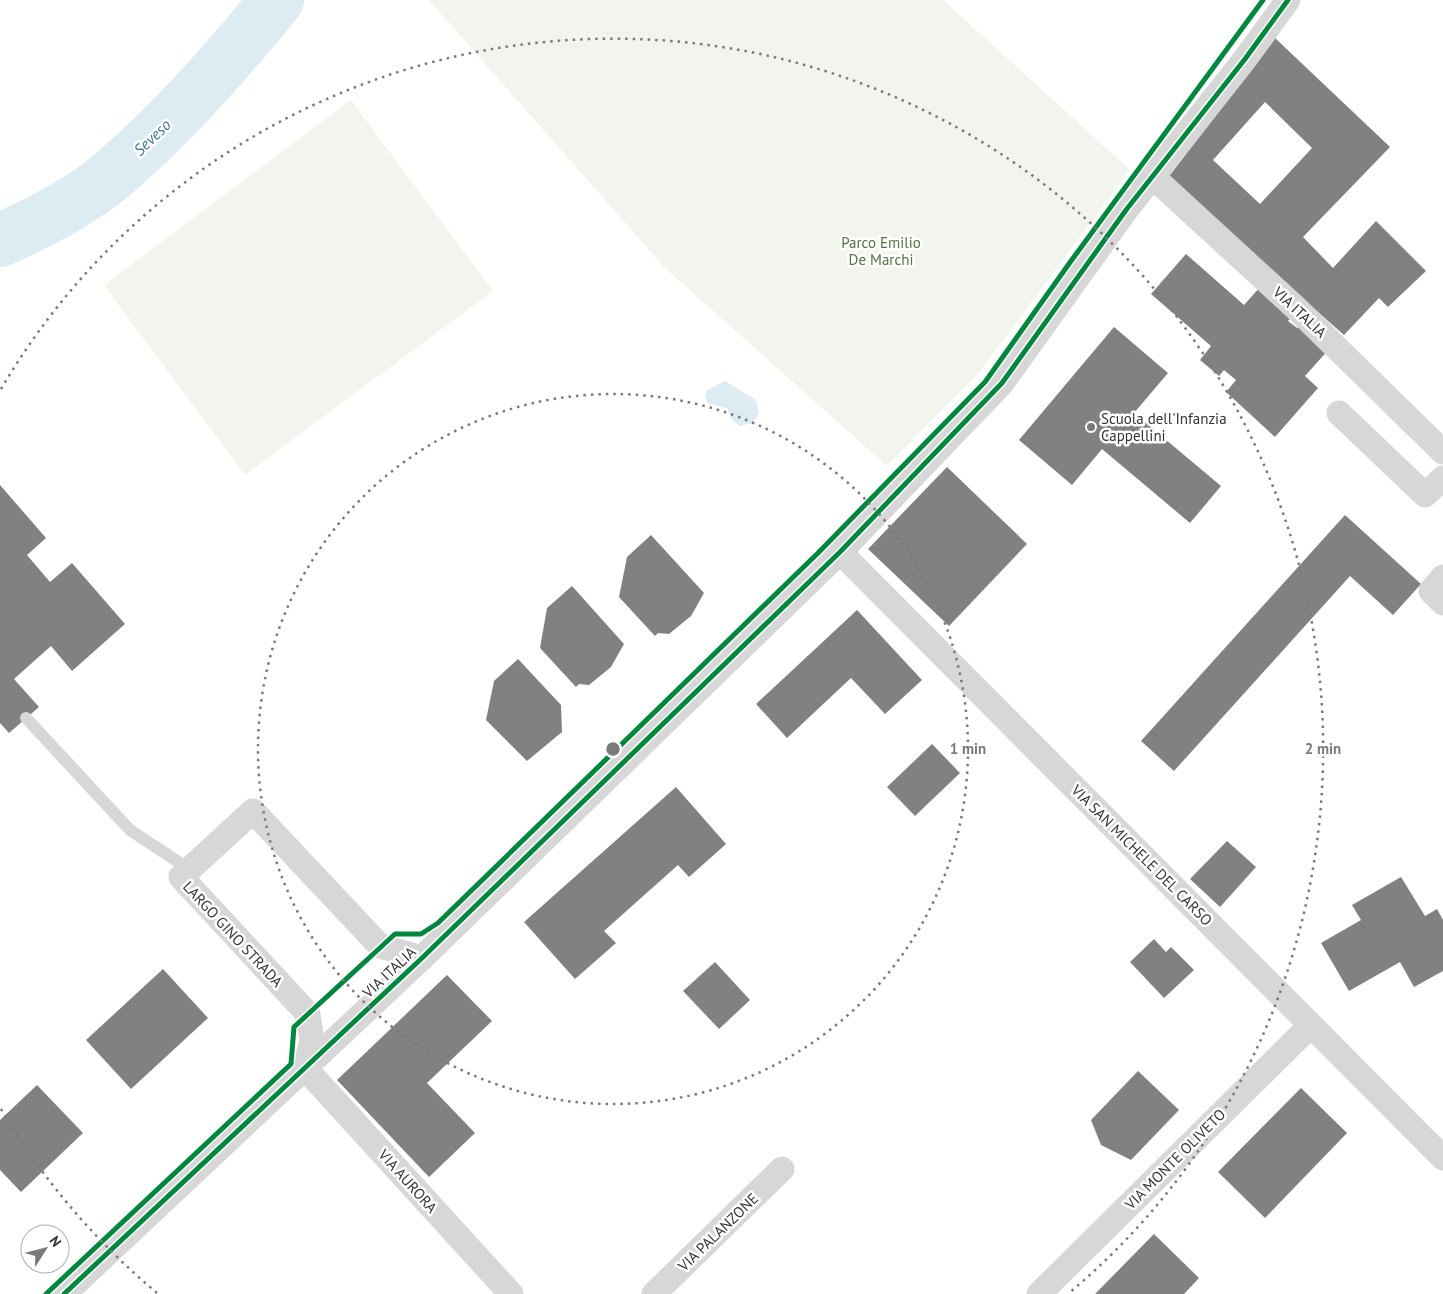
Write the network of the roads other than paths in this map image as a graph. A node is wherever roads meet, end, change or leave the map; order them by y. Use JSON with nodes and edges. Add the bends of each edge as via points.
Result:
{"nodes":[{"id":1,"x":1288,"y":0,"type":"edge"},
{"id":2,"x":1152,"y":176,"type":"junction"},
{"id":3,"x":1338,"y":413,"type":"dead end"},
{"id":4,"x":1443,"y":452,"type":"edge"},
{"id":5,"x":1443,"y":478,"type":"edge"},
{"id":6,"x":840,"y":552,"type":"junction"},
{"id":7,"x":1443,"y":578,"type":"edge"},
{"id":8,"x":1443,"y":603,"type":"edge"},
{"id":9,"x":26,"y":718,"type":"dead end"},
{"id":10,"x":189,"y":869,"type":"junction"},
{"id":11,"x":422,"y":958,"type":"junction"},
{"id":12,"x":1311,"y":1025,"type":"junction"},
{"id":13,"x":305,"y":1068,"type":"junction"},
{"id":14,"x":1443,"y":1158,"type":"edge"},
{"id":15,"x":782,"y":1169,"type":"dead end"},
{"id":16,"x":64,"y":1294,"type":"edge"},
{"id":17,"x":511,"y":1294,"type":"edge"},
{"id":18,"x":654,"y":1294,"type":"edge"},
{"id":19,"x":1039,"y":1294,"type":"edge"}],
"edges":[{"from":1,"to":2,"type":"street","name":"VIA ITALIA"},
{"from":2,"to":4,"type":"street","name":"VIA ITALIA","via":[[1298,310]]},
{"from":2,"to":6,"type":"street","name":"VIA ITALIA","via":[[1002,383]]},
{"from":3,"to":5,"type":"street","via":[[1425,495]]},
{"from":6,"to":11,"type":"street","name":"VIA ITALIA"},
{"from":6,"to":12,"type":"street","name":"VIA SAN MICHELE DEL CARSO"},
{"from":7,"to":8,"type":"street","via":[[1431,592]]},
{"from":9,"to":10,"type":"lane","via":[[130,830]]},
{"from":10,"to":11,"type":"street","name":"LARGO GINO STRADA","via":[[252,811],[380,946]]},
{"from":10,"to":13,"type":"street","name":"LARGO GINO STRADA","via":[[181,877],[308,1014],[312,1041]]},
{"from":11,"to":13,"type":"street","name":"VIA ITALIA"},
{"from":12,"to":14,"type":"street","name":"VIA SAN MICHELE DEL CARSO"},
{"from":12,"to":19,"type":"street","name":"VIA MONTE OLIVETO"},
{"from":13,"to":16,"type":"street","name":"VIA ITALIA"},
{"from":13,"to":17,"type":"street","name":"VIA AURORA"},
{"from":15,"to":18,"type":"street","name":"VIA PALANZONE"}]}
